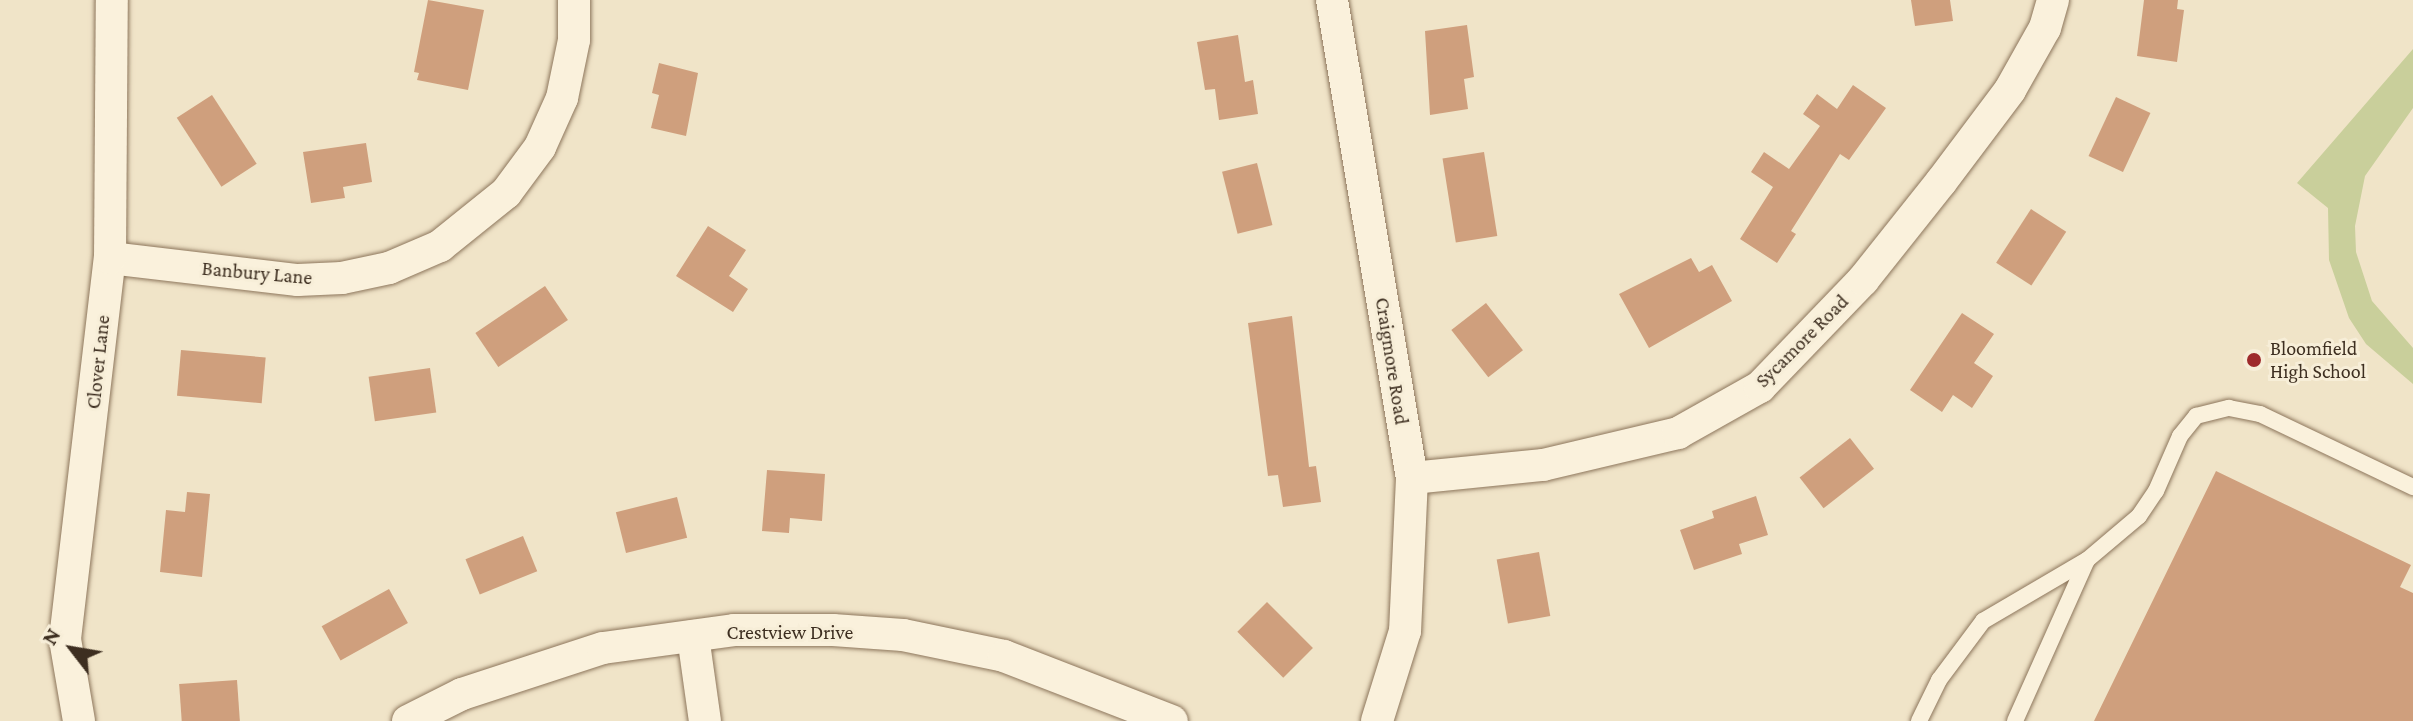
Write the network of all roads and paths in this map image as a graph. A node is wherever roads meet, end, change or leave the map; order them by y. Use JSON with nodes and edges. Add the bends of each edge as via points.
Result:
{"nodes":[{"id":1,"x":112,"y":0,"type":"edge"},
{"id":2,"x":574,"y":0,"type":"edge"},
{"id":3,"x":1332,"y":0,"type":"edge"},
{"id":4,"x":2053,"y":0,"type":"edge"},
{"id":5,"x":110,"y":258,"type":"junction"},
{"id":6,"x":1412,"y":478,"type":"junction"},
{"id":7,"x":2413,"y":487,"type":"edge"},
{"id":8,"x":2087,"y":560,"type":"junction"},
{"id":9,"x":693,"y":636,"type":"junction"},
{"id":10,"x":79,"y":721,"type":"edge"},
{"id":11,"x":408,"y":721,"type":"edge"},
{"id":12,"x":705,"y":721,"type":"edge"},
{"id":13,"x":1172,"y":721,"type":"edge"},
{"id":14,"x":1377,"y":721,"type":"edge"},
{"id":15,"x":1919,"y":721,"type":"edge"},
{"id":16,"x":2015,"y":721,"type":"edge"}],
"edges":[{"from":1,"to":5,"type":"street","name":"Clover Lane"},
{"from":2,"to":5,"type":"street","name":"Banbury Lane","via":[[574,40],[562,98],[540,147],[506,193],[440,246],[389,268],[298,280]]},
{"from":3,"to":6,"type":"street","name":"Craigmore Road"},
{"from":4,"to":6,"type":"street","name":"Sycamore Road","via":[[2045,28],[2010,90],[1941,182],[1863,280],[1760,387],[1678,433],[1543,465]]},
{"from":5,"to":10,"type":"street","name":"Clover Lane","via":[[68,589],[66,660]]},
{"from":6,"to":14,"type":"street","name":"Craigmore Road","via":[[1405,631]]},
{"from":7,"to":8,"type":"lane","via":[[2260,414],[2216,409],[2187,424],[2139,516]]},
{"from":8,"to":15,"type":"lane","via":[[1983,621],[1939,680]]},
{"from":8,"to":16,"type":"lane"},
{"from":9,"to":11,"type":"street","name":"Crestview Drive","via":[[603,648],[550,662],[462,694]]},
{"from":9,"to":12,"type":"street"},
{"from":9,"to":13,"type":"street","name":"Crestview Drive","via":[[734,630],[833,630],[961,645],[1068,676]]}]}
